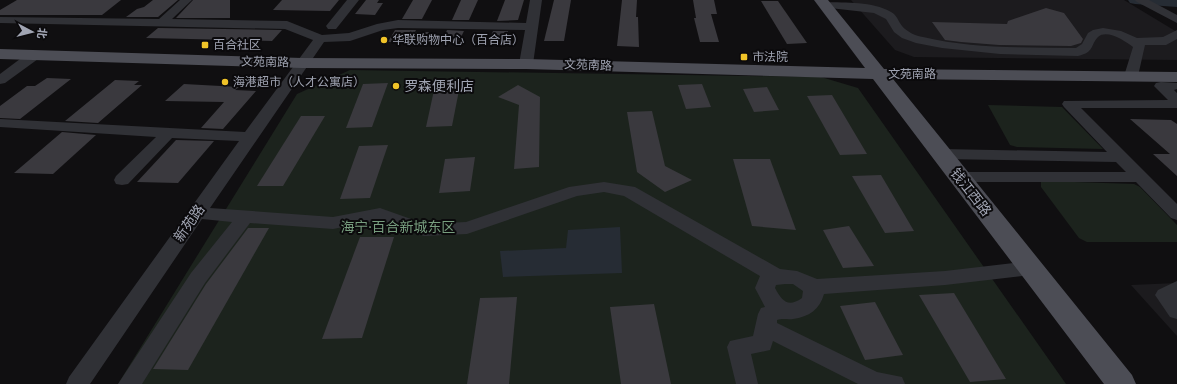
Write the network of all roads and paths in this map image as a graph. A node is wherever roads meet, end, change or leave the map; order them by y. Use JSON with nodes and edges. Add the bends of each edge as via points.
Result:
{"nodes":[{"id":1,"x":186,"y":0,"type":"edge"},
{"id":2,"x":353,"y":0,"type":"edge"},
{"id":3,"x":536,"y":0,"type":"edge"},
{"id":4,"x":1141,"y":0,"type":"edge"},
{"id":5,"x":823,"y":2,"type":"edge"},
{"id":6,"x":0,"y":20,"type":"edge"},
{"id":7,"x":1177,"y":20,"type":"edge"},
{"id":8,"x":162,"y":23,"type":"junction"},
{"id":9,"x":332,"y":26,"type":"dead end"},
{"id":10,"x":532,"y":27,"type":"junction"},
{"id":11,"x":1177,"y":34,"type":"edge"},
{"id":12,"x":320,"y":39,"type":"junction"},
{"id":13,"x":1135,"y":42,"type":"junction"},
{"id":14,"x":0,"y":47,"type":"edge"},
{"id":15,"x":0,"y":54,"type":"edge"},
{"id":16,"x":33,"y":56,"type":"junction"},
{"id":17,"x":305,"y":60,"type":"junction"},
{"id":18,"x":526,"y":60,"type":"junction"},
{"id":19,"x":1177,"y":69,"type":"edge"},
{"id":20,"x":876,"y":70,"type":"junction"},
{"id":21,"x":1132,"y":72,"type":"junction"},
{"id":22,"x":0,"y":80,"type":"edge"},
{"id":23,"x":1172,"y":81,"type":"edge"},
{"id":24,"x":1177,"y":100,"type":"edge"},
{"id":25,"x":1177,"y":104,"type":"edge"},
{"id":26,"x":0,"y":123,"type":"edge"},
{"id":27,"x":168,"y":133,"type":"junction"},
{"id":28,"x":250,"y":137,"type":"junction"},
{"id":29,"x":942,"y":154,"type":"junction"},
{"id":30,"x":1121,"y":156,"type":"junction"},
{"id":31,"x":960,"y":177,"type":"junction"},
{"id":32,"x":1140,"y":177,"type":"junction"},
{"id":33,"x":122,"y":180,"type":"dead end"},
{"id":34,"x":196,"y":213,"type":"junction"},
{"id":35,"x":1177,"y":214,"type":"edge"},
{"id":36,"x":245,"y":217,"type":"junction"},
{"id":37,"x":1030,"y":268,"type":"junction"},
{"id":38,"x":776,"y":276,"type":"junction"},
{"id":39,"x":812,"y":287,"type":"junction"},
{"id":40,"x":1177,"y":289,"type":"edge"},
{"id":41,"x":783,"y":310,"type":"junction"},
{"id":42,"x":1177,"y":311,"type":"edge"},
{"id":43,"x":765,"y":327,"type":"junction"},
{"id":44,"x":77,"y":384,"type":"edge"},
{"id":45,"x":129,"y":384,"type":"edge"},
{"id":46,"x":747,"y":384,"type":"edge"},
{"id":47,"x":894,"y":384,"type":"edge"},
{"id":48,"x":1121,"y":384,"type":"edge"}],
"edges":[{"from":1,"to":8,"type":"street"},
{"from":2,"to":9,"type":"street"},
{"from":3,"to":10,"type":"street"},
{"from":4,"to":7,"type":"street"},
{"from":5,"to":13,"type":"street","via":[[886,13],[898,29],[908,36],[941,45],[1078,52],[1086,47],[1092,36],[1098,32],[1110,32]]},
{"from":5,"to":20,"type":"main road","name":"钱江西路"},
{"from":6,"to":8,"type":"street"},
{"from":8,"to":12,"type":"street","via":[[287,25]]},
{"from":10,"to":12,"type":"street","via":[[398,24],[350,37]]},
{"from":10,"to":18,"type":"street"},
{"from":11,"to":13,"type":"street","via":[[1166,41]]},
{"from":12,"to":17,"type":"street","name":"新苑路"},
{"from":13,"to":21,"type":"street","via":[[1139,46]]},
{"from":14,"to":17,"type":"main road","name":"文苑南路","via":[[40,51]]},
{"from":15,"to":16,"type":"main road","name":"文苑南路"},
{"from":16,"to":17,"type":"main road","name":"文苑南路"},
{"from":16,"to":22,"type":"street"},
{"from":17,"to":18,"type":"main road","name":"文苑南路"},
{"from":17,"to":28,"type":"street","name":"新苑路"},
{"from":18,"to":20,"type":"main road","name":"文苑南路"},
{"from":19,"to":21,"type":"main road","name":"文苑南路"},
{"from":20,"to":21,"type":"main road","name":"文苑南路"},
{"from":20,"to":29,"type":"main road","name":"钱江西路"},
{"from":21,"to":23,"type":"main road","name":"文苑南路"},
{"from":23,"to":24,"type":"street","via":[[1161,86]]},
{"from":25,"to":30,"type":"street","via":[[1069,104]]},
{"from":26,"to":27,"type":"street"},
{"from":27,"to":28,"type":"street"},
{"from":27,"to":33,"type":"street"},
{"from":28,"to":34,"type":"street","name":"新苑路"},
{"from":29,"to":30,"type":"street"},
{"from":29,"to":31,"type":"main road","name":"钱江西路"},
{"from":30,"to":32,"type":"street"},
{"from":31,"to":32,"type":"street"},
{"from":31,"to":37,"type":"main road","name":"钱江西路"},
{"from":32,"to":35,"type":"street"},
{"from":34,"to":36,"type":"street"},
{"from":34,"to":44,"type":"street","name":"新苑路"},
{"from":36,"to":38,"type":"street","via":[[333,223],[380,214],[424,230],[467,228],[558,196],[604,187],[629,191]]},
{"from":36,"to":45,"type":"street","via":[[198,278]]},
{"from":37,"to":39,"type":"street","via":[[945,278]]},
{"from":37,"to":48,"type":"main road","name":"钱江西路"},
{"from":38,"to":39,"type":"street","via":[[795,277]]},
{"from":38,"to":41,"type":"street","via":[[768,280],[765,288],[774,304]]},
{"from":39,"to":41,"type":"street","via":[[813,300],[808,306]]},
{"from":40,"to":42,"type":"street","via":[[1165,296]]},
{"from":41,"to":43,"type":"street","via":[[768,314]]},
{"from":43,"to":46,"type":"street","via":[[762,344],[738,347]]},
{"from":43,"to":47,"type":"street","via":[[874,381]]}]}
